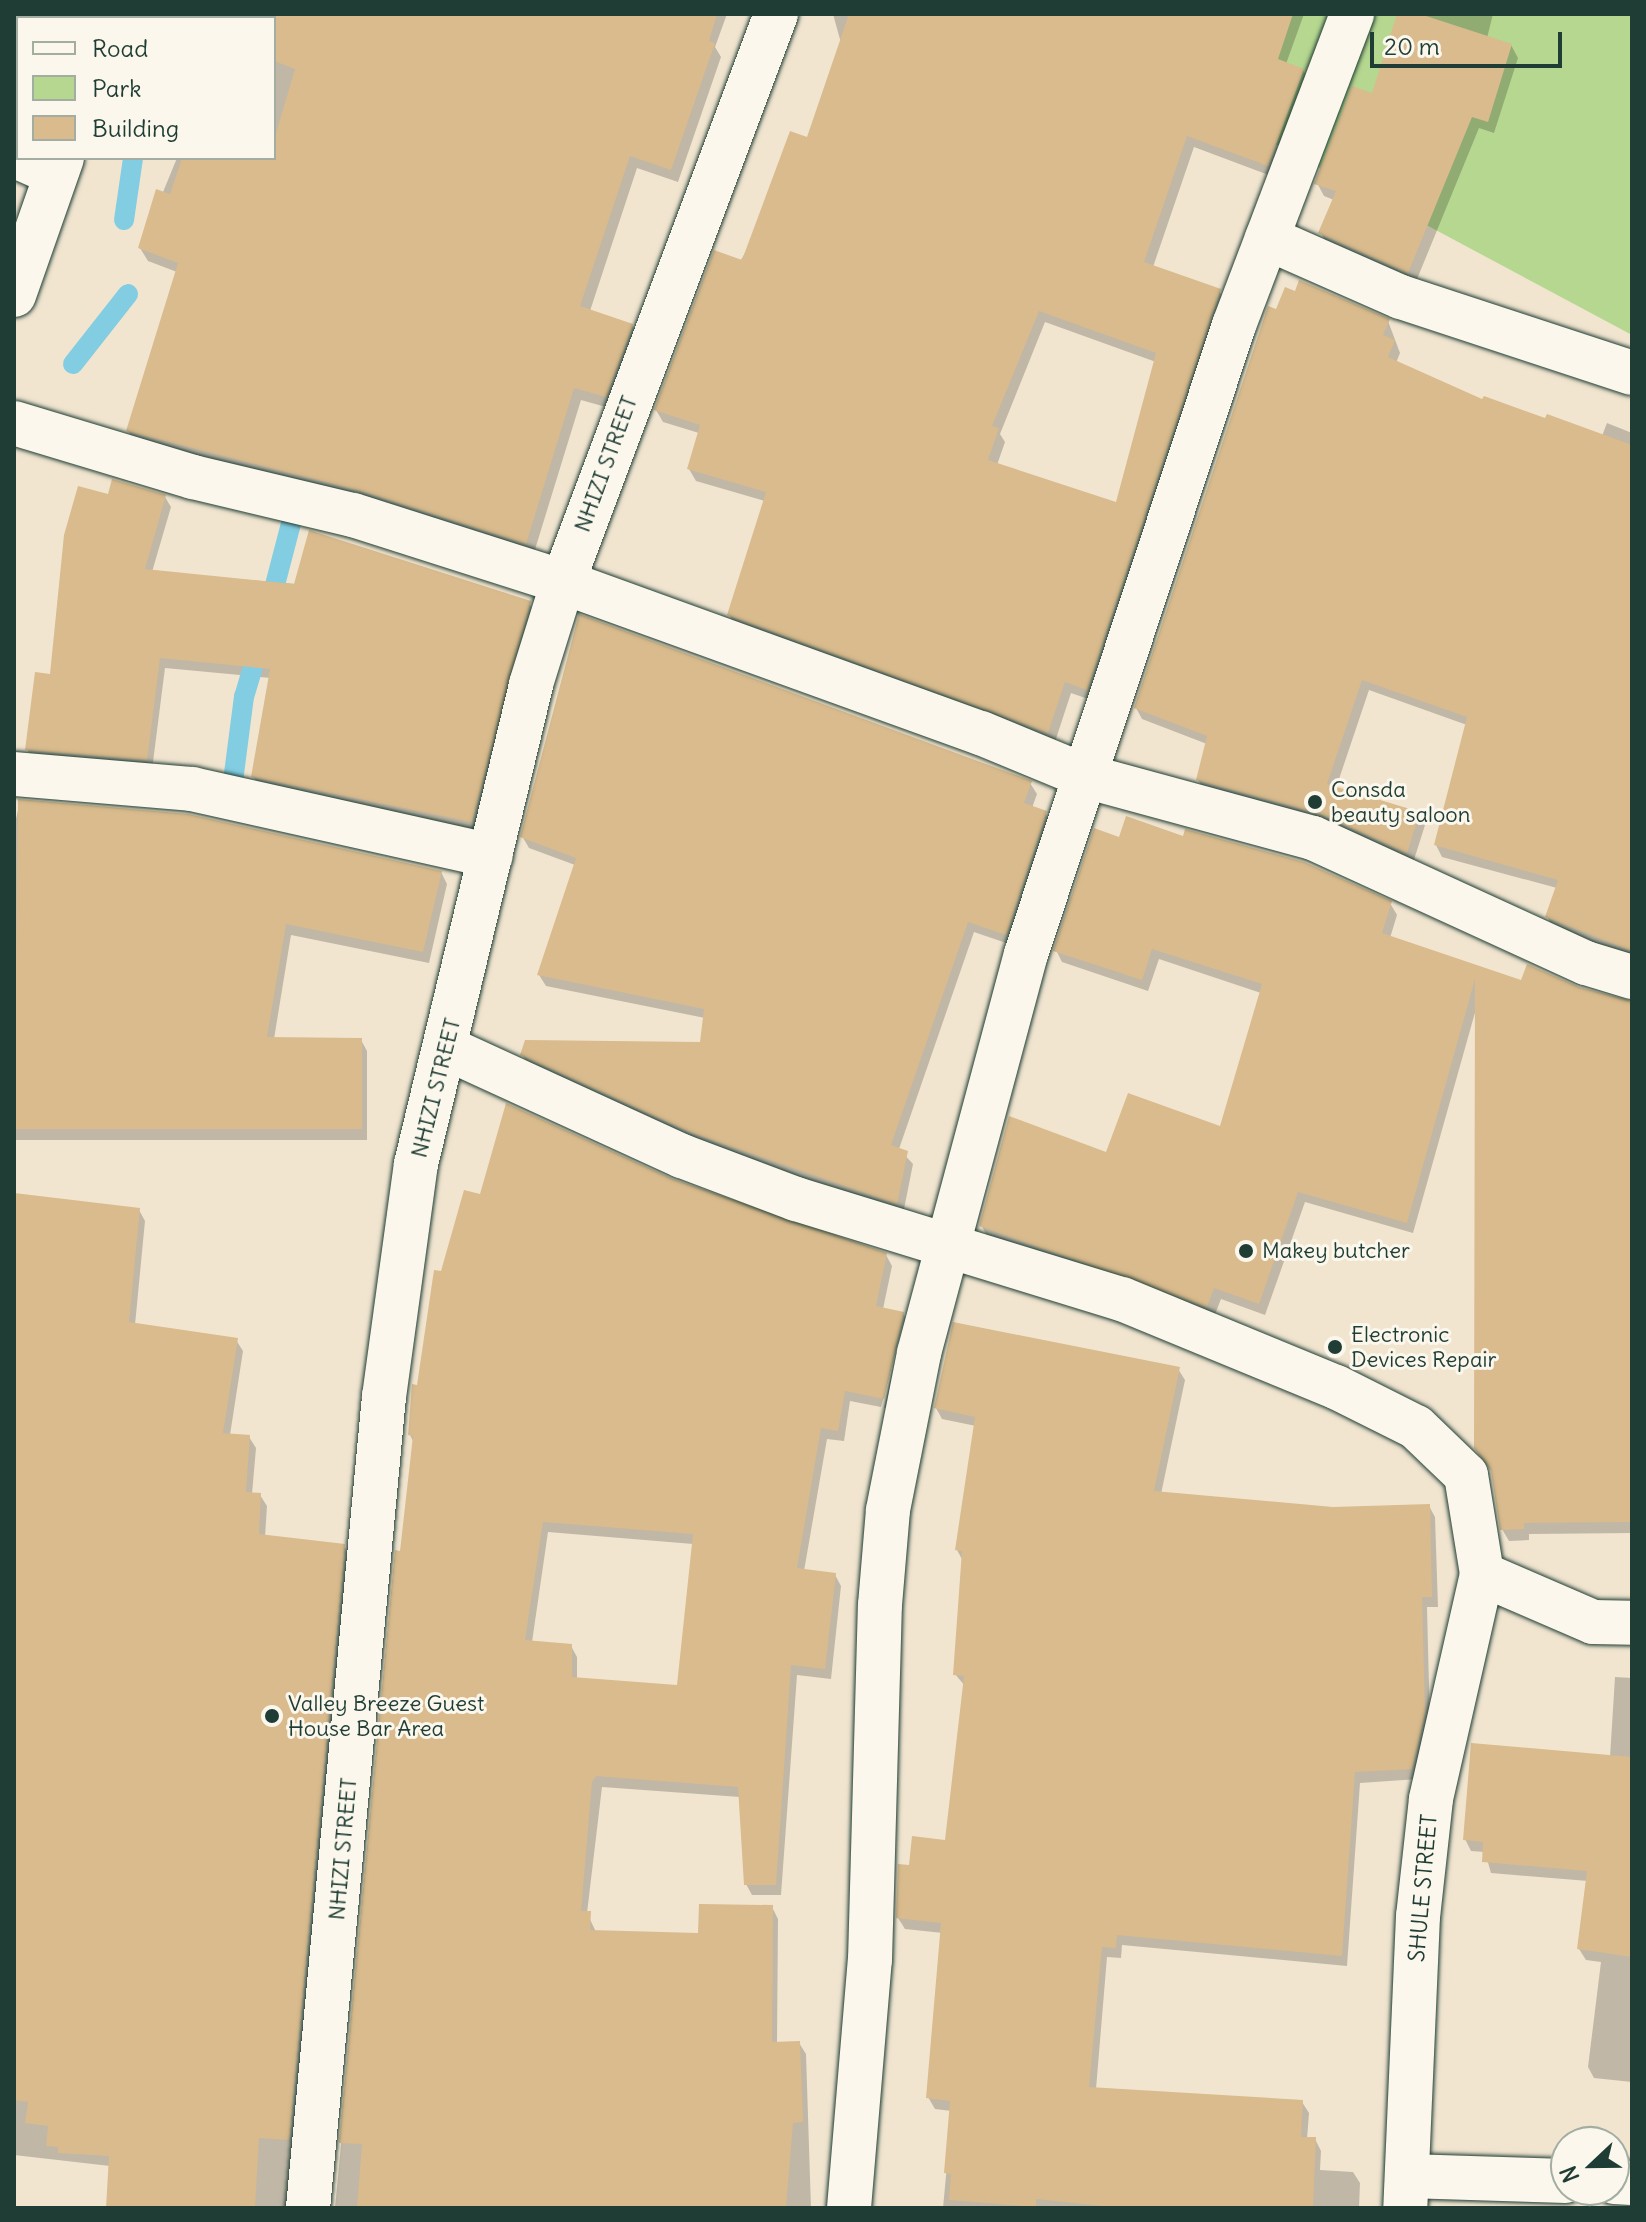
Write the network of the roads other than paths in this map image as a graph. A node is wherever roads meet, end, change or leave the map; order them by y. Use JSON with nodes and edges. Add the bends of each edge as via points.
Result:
{"nodes":[{"id":1,"x":776,"y":14,"type":"edge"},
{"id":2,"x":1352,"y":14,"type":"edge"},
{"id":3,"x":14,"y":161,"type":"edge"},
{"id":4,"x":58,"y":168,"type":"edge"},
{"id":5,"x":1267,"y":238,"type":"junction"},
{"id":6,"x":14,"y":295,"type":"edge"},
{"id":7,"x":1632,"y":373,"type":"edge"},
{"id":8,"x":14,"y":423,"type":"edge"},
{"id":9,"x":563,"y":582,"type":"junction"},
{"id":10,"x":14,"y":774,"type":"edge"},
{"id":11,"x":1085,"y":776,"type":"junction"},
{"id":12,"x":491,"y":856,"type":"junction"},
{"id":13,"x":1632,"y":977,"type":"edge"},
{"id":14,"x":446,"y":1048,"type":"junction"},
{"id":15,"x":944,"y":1248,"type":"junction"},
{"id":16,"x":1482,"y":1574,"type":"junction"},
{"id":17,"x":1632,"y":1623,"type":"edge"},
{"id":18,"x":1550,"y":2182,"type":"edge"},
{"id":19,"x":1406,"y":2192,"type":"edge"},
{"id":20,"x":308,"y":2208,"type":"edge"},
{"id":21,"x":849,"y":2208,"type":"edge"}],
"edges":[{"from":1,"to":9,"type":"street","name":"NHIZI STREET"},
{"from":2,"to":5,"type":"street"},
{"from":3,"to":4,"type":"lane"},
{"from":4,"to":6,"type":"street"},
{"from":5,"to":7,"type":"street","via":[[1401,297]]},
{"from":5,"to":11,"type":"street"},
{"from":8,"to":9,"type":"street","via":[[193,477],[353,515]]},
{"from":9,"to":11,"type":"street","via":[[981,733]]},
{"from":9,"to":12,"type":"street","name":"NHIZI STREET","via":[[531,684]]},
{"from":10,"to":12,"type":"street","via":[[192,789]]},
{"from":11,"to":13,"type":"street","via":[[1313,838],[1586,963]]},
{"from":11,"to":15,"type":"street","via":[[1026,954]]},
{"from":12,"to":14,"type":"street","name":"NHIZI STREET"},
{"from":14,"to":15,"type":"street","via":[[682,1156]]},
{"from":14,"to":20,"type":"street","name":"NHIZI STREET","via":[[416,1164],[398,1272]]},
{"from":15,"to":16,"type":"street","via":[[1122,1299],[1336,1387],[1416,1427],[1466,1475]]},
{"from":15,"to":21,"type":"street","via":[[888,1510],[880,1605],[870,1960]]},
{"from":16,"to":17,"type":"street","via":[[1593,1622]]},
{"from":16,"to":19,"type":"street","name":"SHULE STREET","via":[[1431,1799],[1418,1916]]},
{"from":18,"to":19,"type":"street"}]}
